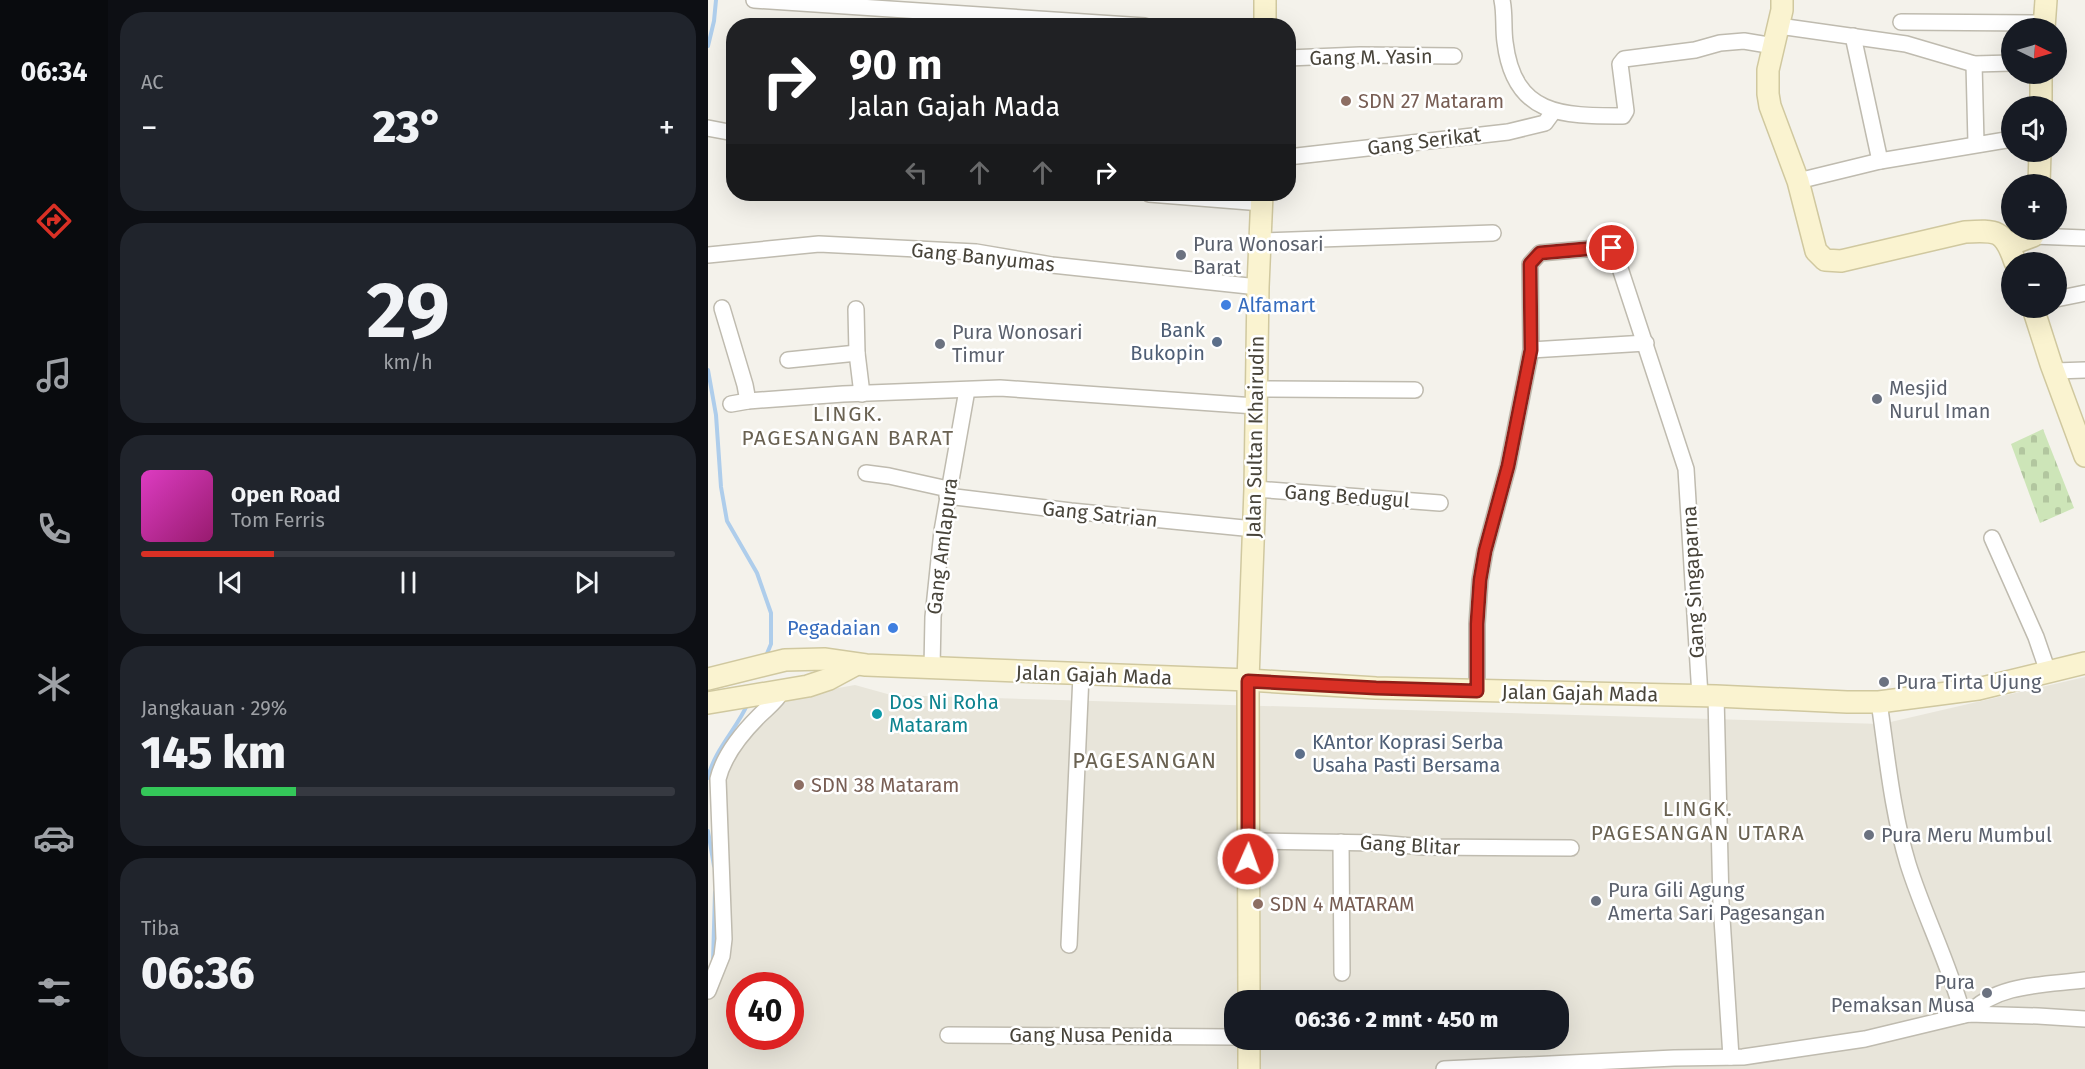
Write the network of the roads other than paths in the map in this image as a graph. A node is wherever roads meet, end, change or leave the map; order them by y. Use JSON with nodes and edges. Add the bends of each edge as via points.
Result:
{"nodes":[{"id":1,"x":754,"y":0,"type":"edge"},
{"id":2,"x":1265,"y":0,"type":"edge"},
{"id":3,"x":1502,"y":0,"type":"edge"},
{"id":4,"x":1782,"y":0,"type":"edge"},
{"id":5,"x":2046,"y":0,"type":"edge"},
{"id":6,"x":1025,"y":18,"type":"edge"},
{"id":7,"x":1265,"y":18,"type":"edge"},
{"id":8,"x":2045,"y":18,"type":"edge"},
{"id":9,"x":1901,"y":21,"type":"dead end"},
{"id":10,"x":2001,"y":24,"type":"edge"},
{"id":11,"x":1776,"y":36,"type":"junction"},
{"id":12,"x":1853,"y":36,"type":"junction"},
{"id":13,"x":1454,"y":57,"type":"dead end"},
{"id":14,"x":1296,"y":58,"type":"edge"},
{"id":15,"x":2001,"y":63,"type":"edge"},
{"id":16,"x":1974,"y":64,"type":"junction"},
{"id":17,"x":1553,"y":112,"type":"junction"},
{"id":18,"x":708,"y":128,"type":"edge"},
{"id":19,"x":726,"y":131,"type":"edge"},
{"id":20,"x":2001,"y":140,"type":"edge"},
{"id":21,"x":1976,"y":143,"type":"junction"},
{"id":22,"x":1296,"y":156,"type":"edge"},
{"id":23,"x":1880,"y":161,"type":"junction"},
{"id":24,"x":1798,"y":181,"type":"junction"},
{"id":25,"x":1262,"y":201,"type":"edge"},
{"id":26,"x":1493,"y":233,"type":"dead end"},
{"id":27,"x":2067,"y":236,"type":"edge"},
{"id":28,"x":2085,"y":238,"type":"edge"},
{"id":29,"x":1261,"y":240,"type":"junction"},
{"id":30,"x":2027,"y":240,"type":"edge"},
{"id":31,"x":2011,"y":252,"type":"edge"},
{"id":32,"x":2014,"y":252,"type":"edge"},
{"id":33,"x":708,"y":255,"type":"edge"},
{"id":34,"x":1258,"y":287,"type":"junction"},
{"id":35,"x":2085,"y":293,"type":"edge"},
{"id":36,"x":2067,"y":297,"type":"edge"},
{"id":37,"x":722,"y":308,"type":"dead end"},
{"id":38,"x":856,"y":309,"type":"dead end"},
{"id":39,"x":2036,"y":318,"type":"edge"},
{"id":40,"x":1646,"y":343,"type":"junction"},
{"id":41,"x":1531,"y":350,"type":"junction"},
{"id":42,"x":857,"y":353,"type":"junction"},
{"id":43,"x":788,"y":360,"type":"dead end"},
{"id":44,"x":2085,"y":370,"type":"edge"},
{"id":45,"x":2055,"y":371,"type":"junction"},
{"id":46,"x":967,"y":390,"type":"junction"},
{"id":47,"x":1415,"y":390,"type":"dead end"},
{"id":48,"x":862,"y":394,"type":"junction"},
{"id":49,"x":1255,"y":397,"type":"junction"},
{"id":50,"x":747,"y":401,"type":"junction"},
{"id":51,"x":731,"y":404,"type":"dead end"},
{"id":52,"x":2084,"y":452,"type":"edge"},
{"id":53,"x":866,"y":473,"type":"dead end"},
{"id":54,"x":1255,"y":489,"type":"junction"},
{"id":55,"x":948,"y":493,"type":"junction"},
{"id":56,"x":1440,"y":503,"type":"dead end"},
{"id":57,"x":1254,"y":529,"type":"junction"},
{"id":58,"x":1992,"y":538,"type":"dead end"},
{"id":59,"x":2085,"y":663,"type":"edge"},
{"id":60,"x":855,"y":664,"type":"junction"},
{"id":61,"x":932,"y":668,"type":"junction"},
{"id":62,"x":2048,"y":672,"type":"junction"},
{"id":63,"x":1082,"y":675,"type":"junction"},
{"id":64,"x":708,"y":679,"type":"edge"},
{"id":65,"x":1248,"y":681,"type":"junction"},
{"id":66,"x":1477,"y":691,"type":"junction"},
{"id":67,"x":772,"y":693,"type":"junction"},
{"id":68,"x":1708,"y":696,"type":"junction"},
{"id":69,"x":1879,"y":702,"type":"junction"},
{"id":70,"x":708,"y":703,"type":"edge"},
{"id":71,"x":1249,"y":841,"type":"junction"},
{"id":72,"x":1341,"y":842,"type":"junction"},
{"id":73,"x":1571,"y":848,"type":"dead end"},
{"id":74,"x":1070,"y":945,"type":"dead end"},
{"id":75,"x":1342,"y":973,"type":"dead end"},
{"id":76,"x":712,"y":974,"type":"edge"},
{"id":77,"x":2085,"y":980,"type":"edge"},
{"id":78,"x":1249,"y":990,"type":"edge"},
{"id":79,"x":708,"y":991,"type":"edge"},
{"id":80,"x":1966,"y":1014,"type":"junction"},
{"id":81,"x":2085,"y":1019,"type":"edge"},
{"id":82,"x":948,"y":1035,"type":"dead end"},
{"id":83,"x":1224,"y":1037,"type":"edge"},
{"id":84,"x":1249,"y":1050,"type":"edge"},
{"id":85,"x":1731,"y":1057,"type":"junction"},
{"id":86,"x":1617,"y":1065,"type":"edge"},
{"id":87,"x":1249,"y":1069,"type":"edge"},
{"id":88,"x":1444,"y":1069,"type":"edge"}],
"edges":[{"from":1,"to":6,"type":"street"},
{"from":2,"to":7,"type":"main road"},
{"from":3,"to":17,"type":"street","via":[[1509,63],[1522,91]]},
{"from":4,"to":11,"type":"main road"},
{"from":5,"to":8,"type":"main road"},
{"from":9,"to":10,"type":"street"},
{"from":11,"to":12,"type":"street"},
{"from":11,"to":17,"type":"street","via":[[1624,59],[1620,64],[1626,111],[1623,116]]},
{"from":11,"to":24,"type":"main road","via":[[1768,76],[1770,106]]},
{"from":12,"to":16,"type":"street","via":[[1906,44]]},
{"from":12,"to":23,"type":"street"},
{"from":13,"to":14,"type":"street","name":"Gang M. Yasin"},
{"from":15,"to":16,"type":"street"},
{"from":16,"to":21,"type":"street"},
{"from":17,"to":22,"type":"street","name":"Gang Serikat","via":[[1545,123],[1527,128]]},
{"from":18,"to":19,"type":"street"},
{"from":20,"to":21,"type":"street"},
{"from":21,"to":23,"type":"street"},
{"from":23,"to":24,"type":"street"},
{"from":24,"to":31,"type":"main road","via":[[1813,243],[1825,260],[1841,261],[1965,232],[1992,232],[2001,236]]},
{"from":25,"to":29,"type":"main road","name":"Jalan Sultan Khairudin"},
{"from":26,"to":29,"type":"street"},
{"from":27,"to":28,"type":"street"},
{"from":29,"to":34,"type":"main road","name":"Jalan Sultan Khairudin"},
{"from":30,"to":32,"type":"main road"},
{"from":33,"to":34,"type":"street","name":"Gang Banyumas","via":[[819,244],[957,251]]},
{"from":34,"to":49,"type":"main road","name":"Jalan Sultan Khairudin"},
{"from":35,"to":36,"type":"street"},
{"from":37,"to":50,"type":"street"},
{"from":38,"to":42,"type":"street"},
{"from":39,"to":45,"type":"main road"},
{"from":40,"to":41,"type":"street"},
{"from":40,"to":41,"type":"street","name":"Gang Singaparna","via":[[1616,254],[1608,247],[1540,253],[1534,258],[1530,264]]},
{"from":40,"to":68,"type":"street","name":"Gang Singaparna","via":[[1686,469]]},
{"from":41,"to":66,"type":"street","via":[[1480,580]]},
{"from":42,"to":43,"type":"street"},
{"from":42,"to":48,"type":"street"},
{"from":44,"to":45,"type":"street"},
{"from":45,"to":52,"type":"main road"},
{"from":46,"to":48,"type":"street"},
{"from":46,"to":49,"type":"street"},
{"from":46,"to":55,"type":"street","name":"Gang Amlapura"},
{"from":47,"to":49,"type":"street"},
{"from":48,"to":50,"type":"street"},
{"from":49,"to":54,"type":"main road","name":"Jalan Sultan Khairudin"},
{"from":50,"to":51,"type":"street"},
{"from":53,"to":55,"type":"street","name":"Gang Satrian"},
{"from":54,"to":56,"type":"street","name":"Gang Bedugul"},
{"from":54,"to":57,"type":"main road","name":"Jalan Sultan Khairudin"},
{"from":55,"to":57,"type":"street","name":"Gang Satrian","via":[[1071,512]]},
{"from":55,"to":61,"type":"street","name":"Gang Amlapura","via":[[933,617]]},
{"from":57,"to":65,"type":"main road","name":"Jalan Sultan Khairudin"},
{"from":58,"to":62,"type":"street"},
{"from":59,"to":62,"type":"main road","name":"Jalan Gajah Mada"},
{"from":60,"to":61,"type":"main road","name":"Jalan Gajah Mada"},
{"from":60,"to":64,"type":"main road","name":"Jalan Gajah Mada","via":[[824,659],[785,660]]},
{"from":60,"to":67,"type":"main road","via":[[829,679]]},
{"from":61,"to":63,"type":"main road","name":"Jalan Gajah Mada"},
{"from":62,"to":69,"type":"main road","name":"Jalan Gajah Mada","via":[[1978,688]]},
{"from":63,"to":65,"type":"main road","name":"Jalan Gajah Mada"},
{"from":63,"to":74,"type":"street"},
{"from":65,"to":66,"type":"main road","name":"Jalan Gajah Mada"},
{"from":65,"to":71,"type":"main road","name":"Jalan Sultan Khairudin"},
{"from":66,"to":68,"type":"main road","name":"Jalan Gajah Mada"},
{"from":67,"to":70,"type":"main road"},
{"from":67,"to":76,"type":"street","via":[[779,698],[739,739],[718,779],[724,928],[722,956]]},
{"from":68,"to":69,"type":"main road","name":"Jalan Gajah Mada"},
{"from":68,"to":85,"type":"street","name":"Gang Singaparna"},
{"from":69,"to":80,"type":"street","via":[[1893,803],[1908,861]]},
{"from":71,"to":72,"type":"street","name":"Gang Blitar"},
{"from":71,"to":78,"type":"main road","name":"Jalan Sultan Khairudin"},
{"from":72,"to":73,"type":"street","name":"Gang Blitar"},
{"from":72,"to":75,"type":"street"},
{"from":76,"to":79,"type":"street"},
{"from":77,"to":80,"type":"street","via":[[1990,996]]},
{"from":80,"to":81,"type":"street"},
{"from":80,"to":85,"type":"street","via":[[1865,1039]]},
{"from":82,"to":83,"type":"street","name":"Gang Nusa Penida"},
{"from":84,"to":87,"type":"main road"},
{"from":85,"to":86,"type":"street"},
{"from":86,"to":88,"type":"street"}]}
